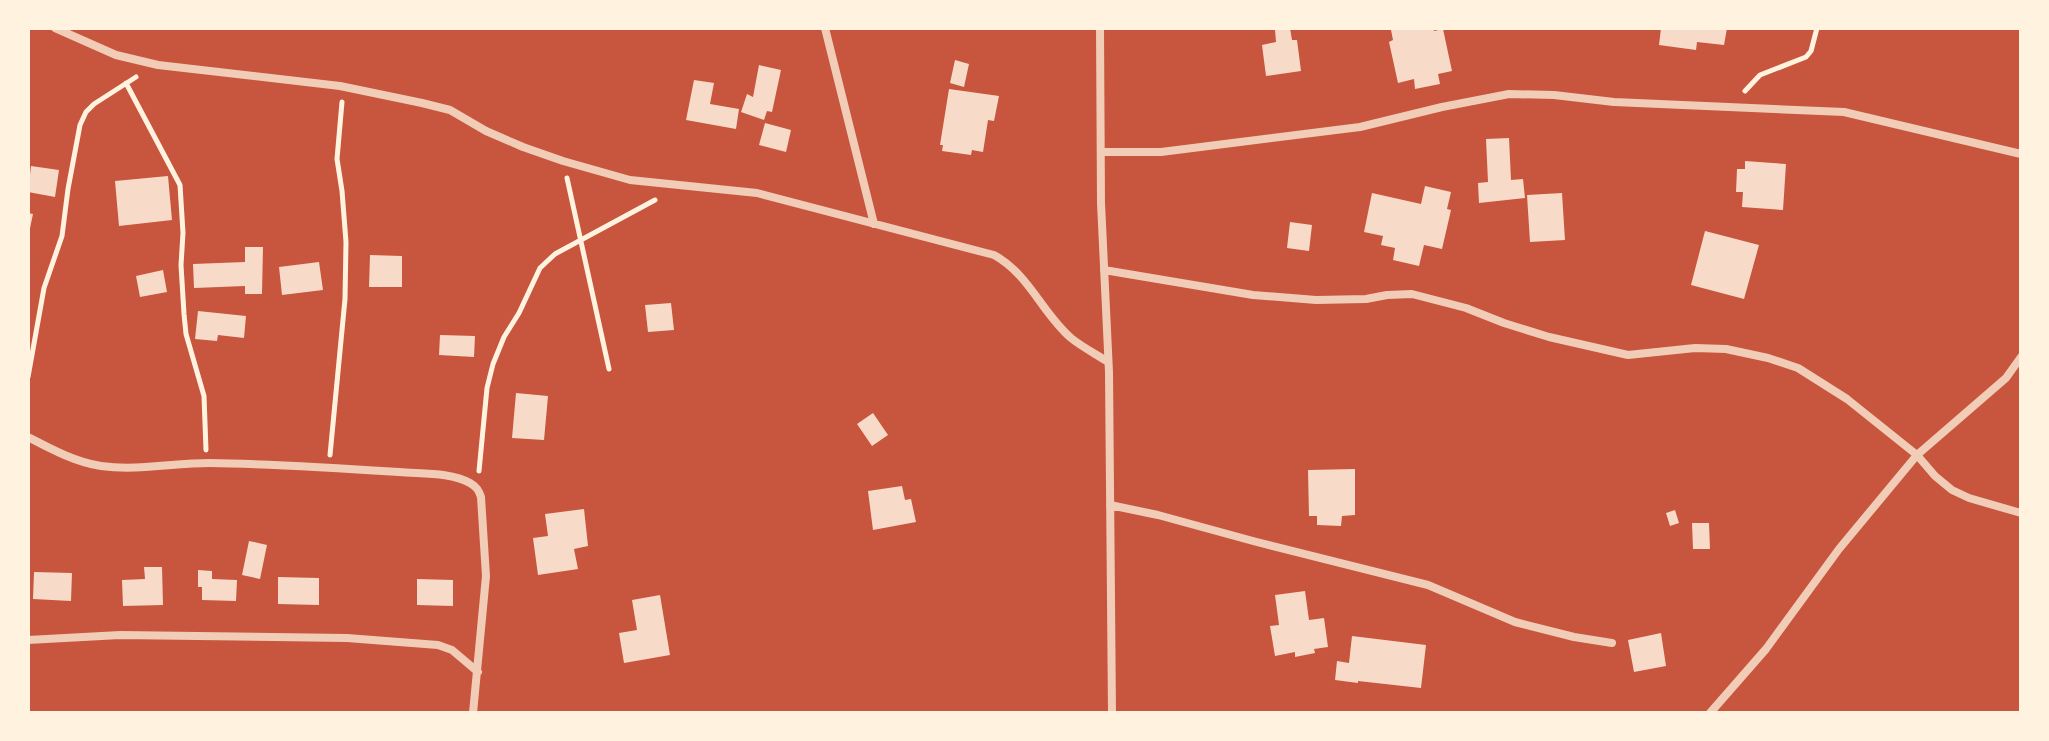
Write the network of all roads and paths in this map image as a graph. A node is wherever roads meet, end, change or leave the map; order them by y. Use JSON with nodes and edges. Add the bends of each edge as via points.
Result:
{"nodes":[{"id":1,"x":55,"y":28,"type":"edge"},
{"id":2,"x":825,"y":28,"type":"edge"},
{"id":3,"x":1100,"y":28,"type":"edge"},
{"id":4,"x":1817,"y":28,"type":"edge"},
{"id":5,"x":158,"y":65,"type":"junction"},
{"id":6,"x":126,"y":83,"type":"junction"},
{"id":7,"x":340,"y":86,"type":"junction"},
{"id":8,"x":1731,"y":107,"type":"junction"},
{"id":9,"x":1101,"y":152,"type":"junction"},
{"id":10,"x":2021,"y":154,"type":"edge"},
{"id":11,"x":563,"y":161,"type":"junction"},
{"id":12,"x":684,"y":184,"type":"junction"},
{"id":13,"x":874,"y":224,"type":"junction"},
{"id":14,"x":581,"y":240,"type":"junction"},
{"id":15,"x":1104,"y":270,"type":"junction"},
{"id":16,"x":2021,"y":357,"type":"edge"},
{"id":17,"x":1108,"y":362,"type":"junction"},
{"id":18,"x":609,"y":369,"type":"dead end"},
{"id":19,"x":28,"y":377,"type":"edge"},
{"id":20,"x":28,"y":437,"type":"edge"},
{"id":21,"x":1917,"y":455,"type":"junction"},
{"id":22,"x":207,"y":463,"type":"junction"},
{"id":23,"x":329,"y":468,"type":"junction"},
{"id":24,"x":478,"y":489,"type":"junction"},
{"id":25,"x":1110,"y":505,"type":"junction"},
{"id":26,"x":2021,"y":513,"type":"edge"},
{"id":27,"x":28,"y":640,"type":"edge"},
{"id":28,"x":1612,"y":643,"type":"dead end"},
{"id":29,"x":478,"y":672,"type":"junction"},
{"id":30,"x":473,"y":713,"type":"edge"},
{"id":31,"x":1112,"y":713,"type":"edge"},
{"id":32,"x":1710,"y":713,"type":"edge"}],
"edges":[{"from":1,"to":5,"type":"street","via":[[116,55]]},
{"from":2,"to":13,"type":"street"},
{"from":3,"to":9,"type":"street"},
{"from":4,"to":8,"type":"path","via":[[1806,57],[1760,75]]},
{"from":5,"to":6,"type":"path"},
{"from":5,"to":7,"type":"street"},
{"from":6,"to":19,"type":"path","via":[[94,104],[80,125],[62,236],[44,288]]},
{"from":6,"to":22,"type":"path","via":[[180,185],[184,314],[204,396]]},
{"from":7,"to":11,"type":"street","via":[[450,110],[486,131]]},
{"from":7,"to":23,"type":"path","via":[[337,159],[346,242],[345,299]]},
{"from":8,"to":9,"type":"street","via":[[1509,94],[1360,127],[1161,152]]},
{"from":8,"to":10,"type":"street","via":[[1844,112]]},
{"from":9,"to":15,"type":"street"},
{"from":11,"to":12,"type":"street","via":[[630,180]]},
{"from":11,"to":14,"type":"path"},
{"from":12,"to":13,"type":"street","via":[[757,193]]},
{"from":12,"to":14,"type":"path"},
{"from":13,"to":17,"type":"street","via":[[1008,262],[1070,337]]},
{"from":14,"to":18,"type":"path"},
{"from":14,"to":24,"type":"path","via":[[540,268],[504,337],[487,388]]},
{"from":15,"to":17,"type":"street"},
{"from":15,"to":21,"type":"street","via":[[1316,300],[1412,294],[1549,337],[1628,355],[1695,348],[1768,358],[1798,368],[1847,399]]},
{"from":16,"to":21,"type":"street","via":[[2006,378]]},
{"from":17,"to":25,"type":"street"},
{"from":20,"to":22,"type":"street","via":[[66,457],[99,466],[141,469]]},
{"from":21,"to":26,"type":"street","via":[[1952,490]]},
{"from":21,"to":32,"type":"street"},
{"from":22,"to":23,"type":"street"},
{"from":23,"to":24,"type":"street","via":[[428,474],[469,482]]},
{"from":24,"to":29,"type":"street","via":[[486,576]]},
{"from":25,"to":28,"type":"street","via":[[1428,585],[1515,622]]},
{"from":25,"to":31,"type":"street"},
{"from":27,"to":29,"type":"street","via":[[120,635],[347,638],[438,645]]},
{"from":29,"to":30,"type":"street"}]}
